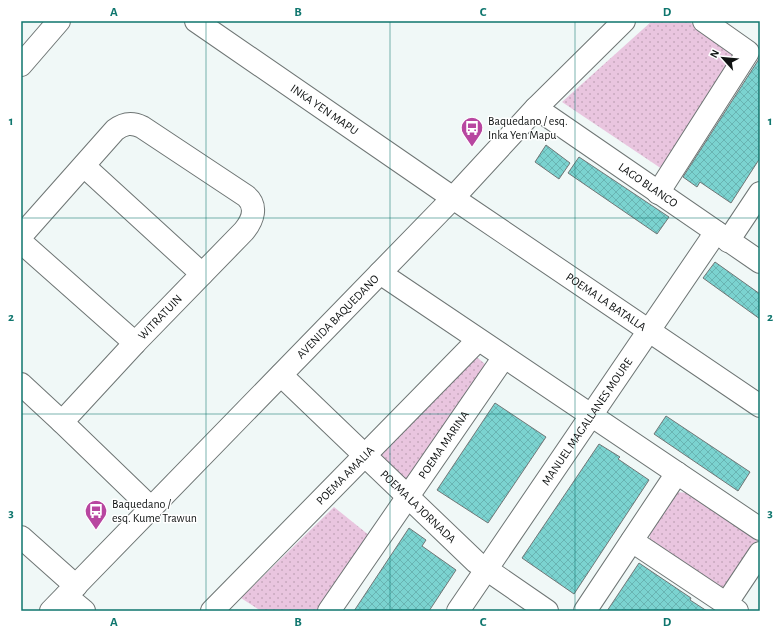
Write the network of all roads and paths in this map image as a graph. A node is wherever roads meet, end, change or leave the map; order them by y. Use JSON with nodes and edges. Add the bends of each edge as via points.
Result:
{"nodes":[{"id":1,"x":59,"y":21,"type":"edge"},
{"id":2,"x":196,"y":21,"type":"edge"},
{"id":3,"x":624,"y":21,"type":"edge"},
{"id":4,"x":704,"y":21,"type":"edge"},
{"id":5,"x":21,"y":65,"type":"edge"},
{"id":6,"x":536,"y":108,"type":"junction"},
{"id":7,"x":84,"y":166,"type":"junction"},
{"id":8,"x":658,"y":193,"type":"junction"},
{"id":9,"x":760,"y":193,"type":"edge"},
{"id":10,"x":453,"y":198,"type":"junction"},
{"id":11,"x":21,"y":236,"type":"edge"},
{"id":12,"x":722,"y":236,"type":"junction"},
{"id":13,"x":21,"y":242,"type":"edge"},
{"id":14,"x":760,"y":262,"type":"edge"},
{"id":15,"x":380,"y":273,"type":"junction"},
{"id":16,"x":202,"y":274,"type":"junction"},
{"id":17,"x":649,"y":330,"type":"junction"},
{"id":18,"x":478,"y":340,"type":"junction"},
{"id":19,"x":135,"y":343,"type":"junction"},
{"id":20,"x":504,"y":357,"type":"junction"},
{"id":21,"x":282,"y":375,"type":"junction"},
{"id":22,"x":21,"y":384,"type":"edge"},
{"id":23,"x":760,"y":406,"type":"edge"},
{"id":24,"x":591,"y":415,"type":"junction"},
{"id":25,"x":62,"y":422,"type":"junction"},
{"id":26,"x":365,"y":455,"type":"junction"},
{"id":27,"x":677,"y":473,"type":"junction"},
{"id":28,"x":408,"y":496,"type":"junction"},
{"id":29,"x":151,"y":508,"type":"junction"},
{"id":30,"x":760,"y":529,"type":"edge"},
{"id":31,"x":21,"y":537,"type":"edge"},
{"id":32,"x":632,"y":541,"type":"junction"},
{"id":33,"x":760,"y":553,"type":"edge"},
{"id":34,"x":486,"y":570,"type":"junction"},
{"id":35,"x":64,"y":598,"type":"edge"},
{"id":36,"x":731,"y":607,"type":"edge"},
{"id":37,"x":84,"y":611,"type":"edge"},
{"id":38,"x":212,"y":611,"type":"edge"},
{"id":39,"x":329,"y":611,"type":"edge"},
{"id":40,"x":458,"y":611,"type":"edge"},
{"id":41,"x":547,"y":611,"type":"edge"},
{"id":42,"x":585,"y":611,"type":"edge"}],
"edges":[{"from":1,"to":5,"type":"street"},
{"from":2,"to":10,"type":"street","name":"INKA YEN MAPU"},
{"from":3,"to":6,"type":"street","name":"AVENIDA BAQUEDANO"},
{"from":4,"to":8,"type":"street","via":[[748,52]]},
{"from":6,"to":8,"type":"street","name":"LAGO BLANCO"},
{"from":6,"to":10,"type":"street","name":"AVENIDA BAQUEDANO"},
{"from":7,"to":11,"type":"street"},
{"from":7,"to":16,"type":"street"},
{"from":7,"to":16,"type":"street","name":"WITRATUIN","via":[[115,130],[128,124],[137,125],[246,196],[252,203],[252,220]]},
{"from":8,"to":12,"type":"street","name":"LAGO BLANCO"},
{"from":9,"to":12,"type":"street","name":"MANUEL MAGALLANES MOURE"},
{"from":10,"to":15,"type":"street","name":"AVENIDA BAQUEDANO"},
{"from":10,"to":17,"type":"street","name":"POEMA LA BATALLA"},
{"from":12,"to":14,"type":"street","name":"LAGO BLANCO"},
{"from":12,"to":17,"type":"street","name":"MANUEL MAGALLANES MOURE"},
{"from":13,"to":19,"type":"street"},
{"from":15,"to":18,"type":"street"},
{"from":15,"to":21,"type":"street","name":"AVENIDA BAQUEDANO"},
{"from":16,"to":19,"type":"street","name":"WITRATUIN"},
{"from":17,"to":23,"type":"street","name":"POEMA LA BATALLA"},
{"from":17,"to":24,"type":"street","name":"MANUEL MAGALLANES MOURE"},
{"from":18,"to":20,"type":"street"},
{"from":18,"to":26,"type":"street","name":"POEMA AMALIA"},
{"from":19,"to":25,"type":"street","name":"WITRATUIN"},
{"from":20,"to":24,"type":"street"},
{"from":20,"to":28,"type":"street","name":"POEMA MARINA"},
{"from":21,"to":26,"type":"street","name":"POEMA LA JORNADA"},
{"from":21,"to":29,"type":"street","name":"AVENIDA BAQUEDANO"},
{"from":22,"to":25,"type":"street"},
{"from":24,"to":27,"type":"street"},
{"from":24,"to":34,"type":"street","name":"MANUEL MAGALLANES MOURE"},
{"from":25,"to":29,"type":"street"},
{"from":26,"to":28,"type":"street","name":"POEMA LA JORNADA"},
{"from":26,"to":38,"type":"street","name":"POEMA AMALIA"},
{"from":27,"to":30,"type":"street"},
{"from":27,"to":32,"type":"street"},
{"from":28,"to":34,"type":"street","name":"POEMA LA JORNADA"},
{"from":28,"to":39,"type":"street","name":"POEMA MARINA"},
{"from":29,"to":35,"type":"street","name":"AVENIDA BAQUEDANO"},
{"from":31,"to":35,"type":"street"},
{"from":32,"to":36,"type":"street"},
{"from":32,"to":42,"type":"street"},
{"from":33,"to":36,"type":"street"},
{"from":34,"to":40,"type":"street","name":"MANUEL MAGALLANES MOURE"},
{"from":34,"to":41,"type":"street","name":"POEMA LA JORNADA"},
{"from":35,"to":37,"type":"street"}]}
